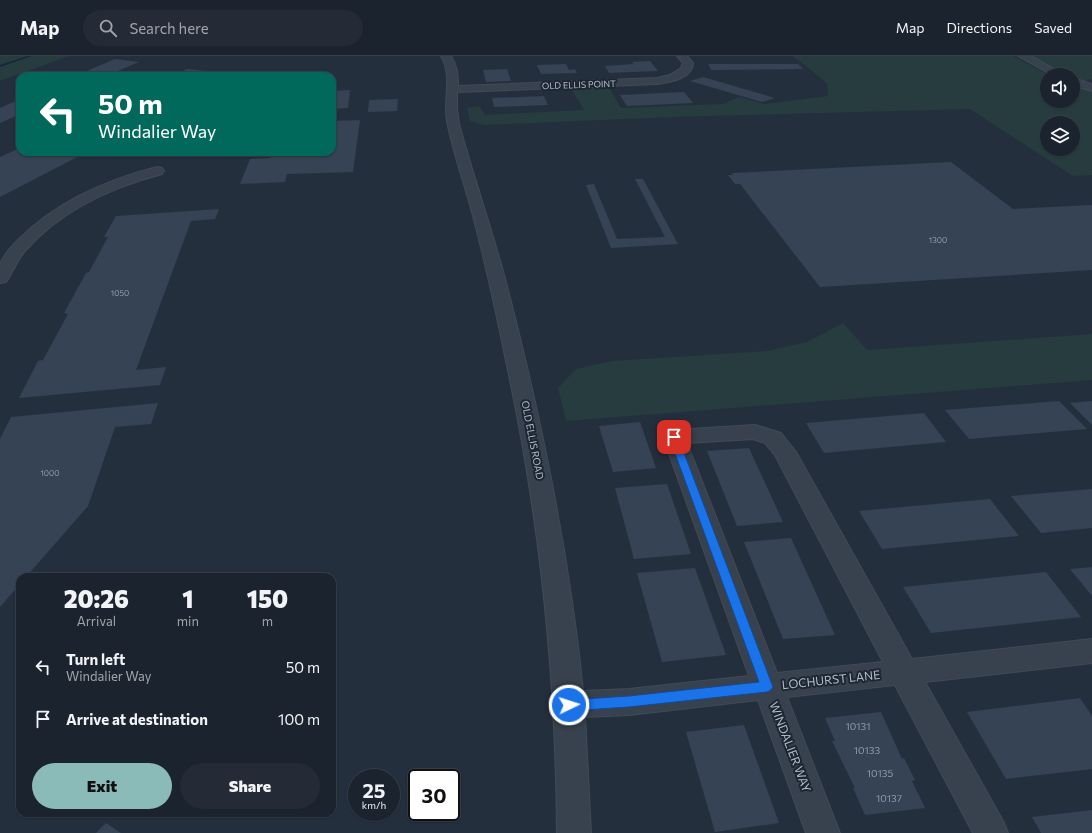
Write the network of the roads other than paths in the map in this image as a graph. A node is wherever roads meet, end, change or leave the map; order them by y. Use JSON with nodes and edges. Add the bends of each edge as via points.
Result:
{"nodes":[{"id":1,"x":446,"y":56,"type":"edge"},
{"id":2,"x":682,"y":56,"type":"edge"},
{"id":3,"x":1023,"y":56,"type":"edge"},
{"id":4,"x":1046,"y":68,"type":"edge"},
{"id":5,"x":1080,"y":84,"type":"edge"},
{"id":6,"x":1092,"y":88,"type":"edge"},
{"id":7,"x":452,"y":89,"type":"junction"},
{"id":8,"x":157,"y":171,"type":"dead end"},
{"id":9,"x":3,"y":270,"type":"edge"},
{"id":10,"x":1092,"y":651,"type":"edge"},
{"id":11,"x":903,"y":672,"type":"junction"},
{"id":12,"x":767,"y":687,"type":"junction"},
{"id":13,"x":569,"y":705,"type":"junction"},
{"id":14,"x":574,"y":833,"type":"edge"},
{"id":15,"x":823,"y":833,"type":"edge"},
{"id":16,"x":991,"y":833,"type":"edge"}],
"edges":[{"from":1,"to":7,"type":"street","name":"OLD ELLIS ROAD","via":[[452,70]]},
{"from":2,"to":7,"type":"street","name":"OLD ELLIS POINT","via":[[688,63],[686,71],[676,77],[657,81]]},
{"from":3,"to":4,"type":"street"},
{"from":5,"to":6,"type":"street"},
{"from":7,"to":13,"type":"street","name":"OLD ELLIS ROAD","via":[[451,112],[455,130],[490,254],[537,456],[556,586]]},
{"from":8,"to":9,"type":"street","via":[[117,183],[54,218],[30,237]]},
{"from":10,"to":11,"type":"street","name":"LOCHURST LANE"},
{"from":11,"to":12,"type":"street","name":"LOCHURST LANE"},
{"from":11,"to":12,"type":"street","name":"WINDALIER WAY","via":[[804,486],[785,452],[773,438],[755,432],[674,437]]},
{"from":11,"to":16,"type":"street"},
{"from":12,"to":13,"type":"street","name":"LOCHURST LANE","via":[[629,702]]},
{"from":12,"to":15,"type":"street","name":"WINDALIER WAY"},
{"from":13,"to":14,"type":"street","name":"OLD ELLIS ROAD"}]}
